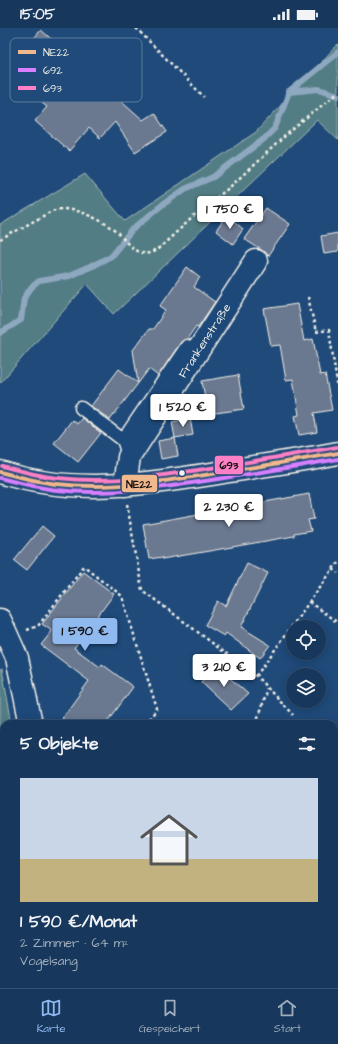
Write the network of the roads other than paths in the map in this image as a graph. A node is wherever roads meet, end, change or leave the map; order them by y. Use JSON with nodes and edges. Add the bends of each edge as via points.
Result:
{"nodes":[{"id":1,"x":256,"y":261,"type":"dead end"},
{"id":2,"x":187,"y":346,"type":"dead end"},
{"id":3,"x":81,"y":408,"type":"dead end"},
{"id":4,"x":126,"y":449,"type":"junction"},
{"id":5,"x":338,"y":453,"type":"edge"},
{"id":6,"x":0,"y":474,"type":"edge"},
{"id":7,"x":126,"y":493,"type":"junction"},
{"id":8,"x":3,"y":629,"type":"edge"},
{"id":9,"x":30,"y":720,"type":"edge"}],
"edges":[{"from":1,"to":4,"type":"street","name":"Frankenstraße"},
{"from":2,"to":4,"type":"lane"},
{"from":3,"to":4,"type":"lane"},
{"from":4,"to":7,"type":"street","name":"Frankenstraße"},
{"from":5,"to":7,"type":"street","via":[[198,476]]},
{"from":6,"to":7,"type":"street","via":[[45,483]]},
{"from":8,"to":9,"type":"street","via":[[17,658]]}]}
